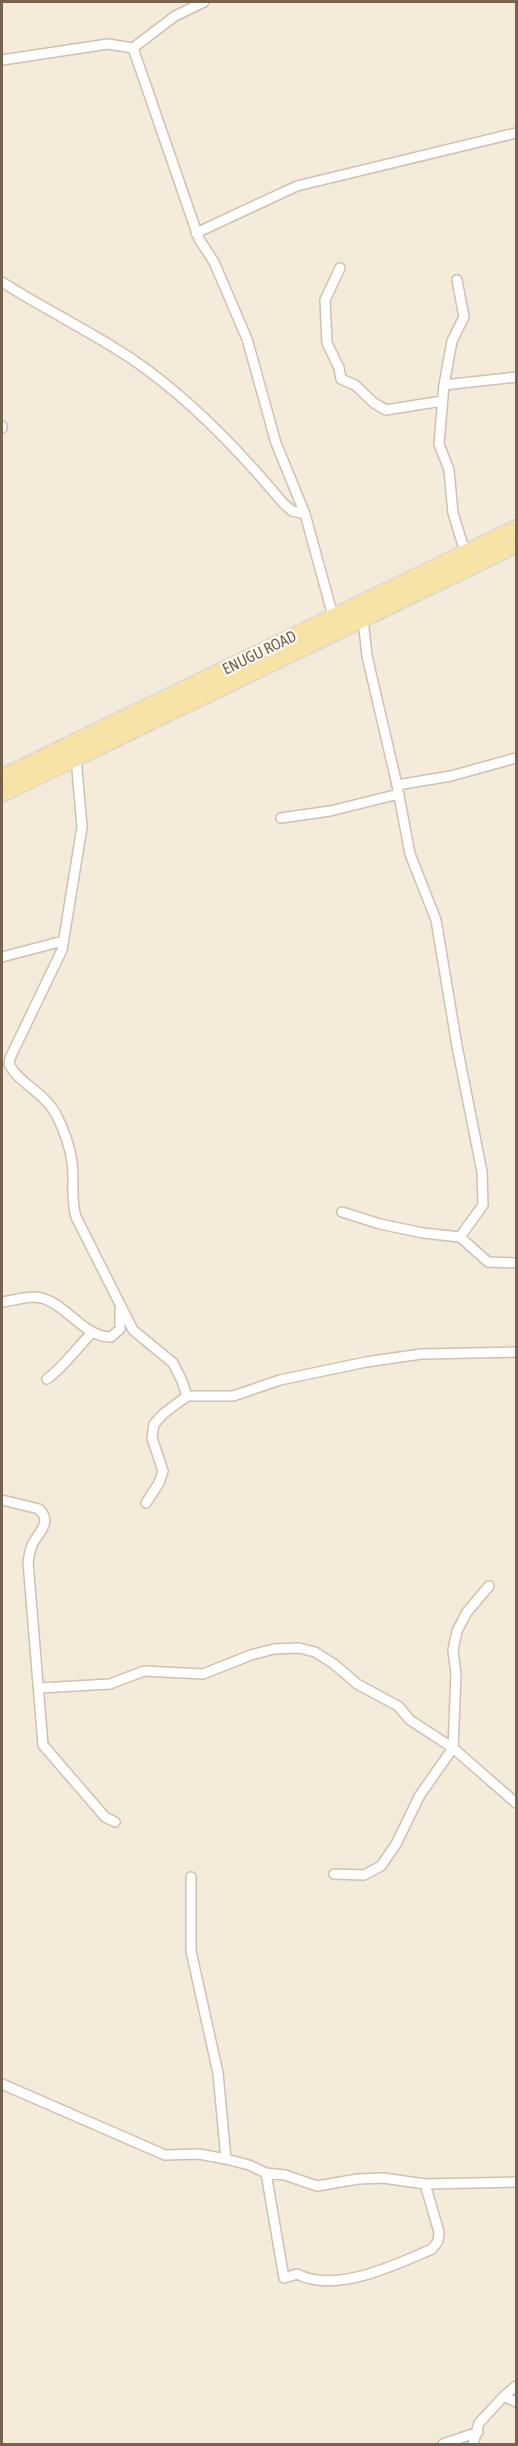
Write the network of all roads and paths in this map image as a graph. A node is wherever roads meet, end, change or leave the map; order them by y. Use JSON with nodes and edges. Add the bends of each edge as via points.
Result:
{"nodes":[{"id":1,"x":204,"y":2,"type":"edge"},
{"id":2,"x":133,"y":48,"type":"junction"},
{"id":3,"x":2,"y":60,"type":"edge"},
{"id":4,"x":516,"y":133,"type":"edge"},
{"id":5,"x":196,"y":233,"type":"junction"},
{"id":6,"x":340,"y":268,"type":"dead end"},
{"id":7,"x":457,"y":280,"type":"dead end"},
{"id":8,"x":2,"y":282,"type":"edge"},
{"id":9,"x":516,"y":377,"type":"edge"},
{"id":10,"x":444,"y":385,"type":"junction"},
{"id":11,"x":442,"y":401,"type":"junction"},
{"id":12,"x":305,"y":514,"type":"junction"},
{"id":13,"x":516,"y":528,"type":"edge"},
{"id":14,"x":516,"y":545,"type":"edge"},
{"id":15,"x":465,"y":552,"type":"junction"},
{"id":16,"x":333,"y":616,"type":"junction"},
{"id":17,"x":363,"y":619,"type":"junction"},
{"id":18,"x":76,"y":758,"type":"junction"},
{"id":19,"x":516,"y":758,"type":"edge"},
{"id":20,"x":2,"y":777,"type":"edge"},
{"id":21,"x":398,"y":790,"type":"junction"},
{"id":22,"x":2,"y":794,"type":"edge"},
{"id":23,"x":281,"y":818,"type":"dead end"},
{"id":24,"x":63,"y":941,"type":"junction"},
{"id":25,"x":2,"y":957,"type":"edge"},
{"id":26,"x":342,"y":1212,"type":"dead end"},
{"id":27,"x":460,"y":1237,"type":"junction"},
{"id":28,"x":516,"y":1263,"type":"edge"},
{"id":29,"x":2,"y":1302,"type":"edge"},
{"id":30,"x":120,"y":1304,"type":"junction"},
{"id":31,"x":92,"y":1333,"type":"junction"},
{"id":32,"x":516,"y":1352,"type":"edge"},
{"id":33,"x":47,"y":1379,"type":"dead end"},
{"id":34,"x":187,"y":1396,"type":"junction"},
{"id":35,"x":2,"y":1500,"type":"edge"},
{"id":36,"x":146,"y":1503,"type":"dead end"},
{"id":37,"x":489,"y":1586,"type":"dead end"},
{"id":38,"x":40,"y":1688,"type":"junction"},
{"id":39,"x":453,"y":1748,"type":"junction"},
{"id":40,"x":516,"y":1803,"type":"edge"},
{"id":41,"x":115,"y":1822,"type":"dead end"},
{"id":42,"x":334,"y":1874,"type":"dead end"},
{"id":43,"x":191,"y":1877,"type":"dead end"},
{"id":44,"x":2,"y":2084,"type":"edge"},
{"id":45,"x":226,"y":2159,"type":"junction"},
{"id":46,"x":266,"y":2173,"type":"junction"},
{"id":47,"x":516,"y":2182,"type":"edge"},
{"id":48,"x":425,"y":2184,"type":"junction"},
{"id":49,"x":516,"y":2386,"type":"edge"},
{"id":50,"x":504,"y":2396,"type":"junction"},
{"id":51,"x":516,"y":2402,"type":"edge"},
{"id":52,"x":478,"y":2432,"type":"junction"},
{"id":53,"x":443,"y":2445,"type":"edge"},
{"id":54,"x":473,"y":2445,"type":"edge"}],
"edges":[{"from":1,"to":2,"type":"street","via":[[175,16]]},
{"from":2,"to":3,"type":"street","via":[[108,44]]},
{"from":2,"to":5,"type":"street"},
{"from":4,"to":5,"type":"street","via":[[297,186]]},
{"from":5,"to":12,"type":"street","via":[[214,262],[246,339],[276,443]]},
{"from":6,"to":11,"type":"street","via":[[325,300],[327,343],[341,379],[355,385],[386,410]]},
{"from":7,"to":10,"type":"street","via":[[464,317],[452,341]]},
{"from":8,"to":12,"type":"street","via":[[131,358],[219,432],[283,503],[292,511]]},
{"from":9,"to":10,"type":"street"},
{"from":10,"to":11,"type":"street"},
{"from":11,"to":15,"type":"street","via":[[440,444]]},
{"from":12,"to":16,"type":"street"},
{"from":13,"to":15,"type":"main road","name":"ENUGU ROAD"},
{"from":14,"to":17,"type":"main road"},
{"from":15,"to":16,"type":"main road","name":"ENUGU ROAD"},
{"from":16,"to":20,"type":"main road","name":"ENUGU ROAD"},
{"from":17,"to":18,"type":"main road"},
{"from":17,"to":21,"type":"street","via":[[367,656]]},
{"from":18,"to":22,"type":"main road"},
{"from":18,"to":24,"type":"street","via":[[82,826]]},
{"from":19,"to":21,"type":"street"},
{"from":21,"to":23,"type":"street","via":[[330,811]]},
{"from":21,"to":27,"type":"street","via":[[410,854],[436,920],[482,1172],[483,1205]]},
{"from":24,"to":25,"type":"street"},
{"from":24,"to":30,"type":"street","via":[[9,1064],[45,1097],[61,1126],[72,1162],[71,1201],[76,1217]]},
{"from":26,"to":27,"type":"street","via":[[380,1224]]},
{"from":27,"to":28,"type":"street","via":[[488,1262]]},
{"from":29,"to":31,"type":"street","via":[[43,1299]]},
{"from":30,"to":31,"type":"street","via":[[117,1334],[103,1337]]},
{"from":30,"to":34,"type":"street","via":[[134,1330],[173,1363]]},
{"from":31,"to":33,"type":"street"},
{"from":32,"to":34,"type":"street","via":[[421,1354],[280,1380],[233,1396]]},
{"from":34,"to":36,"type":"street","via":[[154,1424],[152,1438],[163,1470]]},
{"from":35,"to":38,"type":"street","via":[[39,1509],[45,1518],[45,1528],[32,1545],[28,1562]]},
{"from":37,"to":39,"type":"street","via":[[457,1631],[453,1650]]},
{"from":38,"to":39,"type":"street","via":[[110,1684],[144,1671],[203,1674],[251,1655],[299,1648],[315,1652],[334,1664],[357,1684],[398,1706],[410,1720]]},
{"from":38,"to":41,"type":"street","via":[[44,1748],[105,1817]]},
{"from":39,"to":40,"type":"street"},
{"from":39,"to":42,"type":"street","via":[[420,1795],[381,1866],[364,1875]]},
{"from":43,"to":45,"type":"street","via":[[191,1951],[218,2073]]},
{"from":44,"to":45,"type":"street","via":[[165,2155],[199,2154]]},
{"from":45,"to":46,"type":"street"},
{"from":46,"to":48,"type":"street","via":[[317,2186],[383,2178]]},
{"from":46,"to":48,"type":"street","via":[[284,2278],[297,2274],[334,2281],[366,2275],[432,2249],[440,2232]]},
{"from":47,"to":48,"type":"street"},
{"from":49,"to":50,"type":"street"},
{"from":50,"to":51,"type":"street"},
{"from":50,"to":52,"type":"street","via":[[479,2423]]},
{"from":52,"to":53,"type":"street"},
{"from":52,"to":54,"type":"street"}]}
